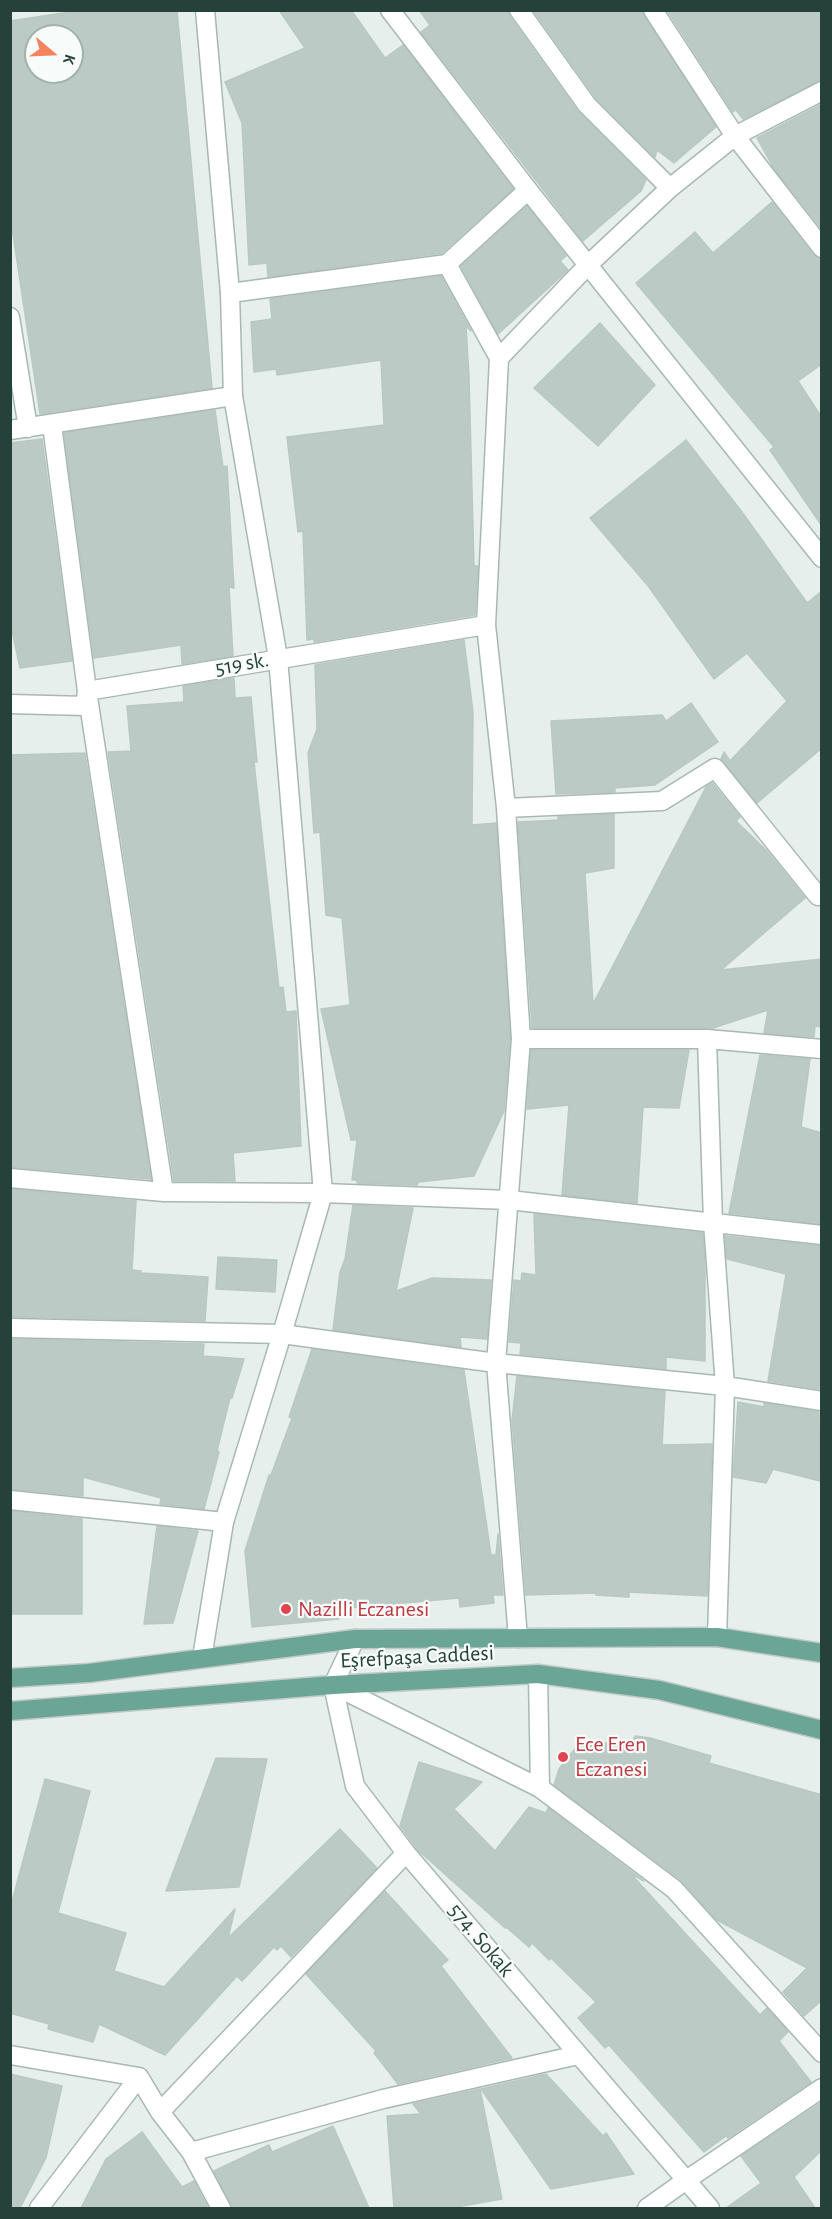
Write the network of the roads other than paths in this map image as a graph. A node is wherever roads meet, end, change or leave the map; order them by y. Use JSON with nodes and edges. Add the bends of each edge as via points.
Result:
{"nodes":[{"id":1,"x":205,"y":10,"type":"edge"},
{"id":2,"x":390,"y":10,"type":"edge"},
{"id":3,"x":519,"y":10,"type":"edge"},
{"id":4,"x":654,"y":10,"type":"edge"},
{"id":5,"x":822,"y":91,"type":"edge"},
{"id":6,"x":735,"y":136,"type":"junction"},
{"id":7,"x":670,"y":188,"type":"junction"},
{"id":8,"x":528,"y":190,"type":"junction"},
{"id":9,"x":822,"y":248,"type":"edge"},
{"id":10,"x":447,"y":264,"type":"junction"},
{"id":11,"x":589,"y":264,"type":"junction"},
{"id":12,"x":230,"y":293,"type":"junction"},
{"id":13,"x":10,"y":317,"type":"edge"},
{"id":14,"x":499,"y":358,"type":"junction"},
{"id":15,"x":233,"y":396,"type":"junction"},
{"id":16,"x":52,"y":425,"type":"junction"},
{"id":17,"x":19,"y":429,"type":"edge"},
{"id":18,"x":814,"y":537,"type":"edge"},
{"id":19,"x":822,"y":558,"type":"edge"},
{"id":20,"x":486,"y":625,"type":"junction"},
{"id":21,"x":278,"y":658,"type":"junction"},
{"id":22,"x":87,"y":691,"type":"junction"},
{"id":23,"x":10,"y":704,"type":"edge"},
{"id":24,"x":506,"y":808,"type":"junction"},
{"id":25,"x":818,"y":896,"type":"dead end"},
{"id":26,"x":521,"y":1039,"type":"junction"},
{"id":27,"x":707,"y":1039,"type":"junction"},
{"id":28,"x":822,"y":1049,"type":"edge"},
{"id":29,"x":10,"y":1178,"type":"edge"},
{"id":30,"x":164,"y":1192,"type":"junction"},
{"id":31,"x":323,"y":1193,"type":"junction"},
{"id":32,"x":509,"y":1200,"type":"junction"},
{"id":33,"x":713,"y":1222,"type":"junction"},
{"id":34,"x":822,"y":1235,"type":"edge"},
{"id":35,"x":10,"y":1328,"type":"edge"},
{"id":36,"x":282,"y":1335,"type":"junction"},
{"id":37,"x":496,"y":1363,"type":"junction"},
{"id":38,"x":725,"y":1386,"type":"junction"},
{"id":39,"x":822,"y":1401,"type":"edge"},
{"id":40,"x":10,"y":1500,"type":"edge"},
{"id":41,"x":224,"y":1522,"type":"junction"},
{"id":42,"x":717,"y":1636,"type":"junction"},
{"id":43,"x":518,"y":1638,"type":"junction"},
{"id":44,"x":355,"y":1639,"type":"junction"},
{"id":45,"x":822,"y":1653,"type":"edge"},
{"id":46,"x":202,"y":1658,"type":"junction"},
{"id":47,"x":538,"y":1674,"type":"junction"},
{"id":48,"x":10,"y":1678,"type":"edge"},
{"id":49,"x":333,"y":1685,"type":"junction"},
{"id":50,"x":10,"y":1711,"type":"edge"},
{"id":51,"x":822,"y":1730,"type":"edge"},
{"id":52,"x":540,"y":1788,"type":"junction"},
{"id":53,"x":406,"y":1853,"type":"junction"},
{"id":54,"x":822,"y":2053,"type":"edge"},
{"id":55,"x":10,"y":2055,"type":"edge"},
{"id":56,"x":578,"y":2055,"type":"junction"},
{"id":57,"x":139,"y":2077,"type":"junction"},
{"id":58,"x":822,"y":2088,"type":"edge"},
{"id":59,"x":160,"y":2112,"type":"junction"},
{"id":60,"x":191,"y":2152,"type":"junction"},
{"id":61,"x":685,"y":2181,"type":"junction"},
{"id":62,"x":39,"y":2208,"type":"edge"},
{"id":63,"x":221,"y":2208,"type":"edge"},
{"id":64,"x":647,"y":2208,"type":"edge"},
{"id":65,"x":710,"y":2208,"type":"edge"}],
"edges":[{"from":1,"to":12,"type":"street"},
{"from":2,"to":8,"type":"street"},
{"from":3,"to":7,"type":"street","via":[[587,105]]},
{"from":4,"to":6,"type":"street"},
{"from":5,"to":6,"type":"street"},
{"from":6,"to":7,"type":"street"},
{"from":6,"to":9,"type":"street"},
{"from":7,"to":11,"type":"street"},
{"from":8,"to":10,"type":"street"},
{"from":8,"to":11,"type":"street"},
{"from":10,"to":12,"type":"street"},
{"from":10,"to":14,"type":"street"},
{"from":11,"to":14,"type":"street"},
{"from":11,"to":18,"type":"street"},
{"from":12,"to":15,"type":"street"},
{"from":13,"to":17,"type":"street"},
{"from":14,"to":20,"type":"street"},
{"from":15,"to":16,"type":"street"},
{"from":15,"to":21,"type":"street"},
{"from":16,"to":17,"type":"street"},
{"from":16,"to":22,"type":"street"},
{"from":18,"to":19,"type":"street"},
{"from":20,"to":21,"type":"street","name":"519 sk."},
{"from":20,"to":24,"type":"street"},
{"from":21,"to":22,"type":"street","name":"519 sk."},
{"from":21,"to":31,"type":"street"},
{"from":22,"to":23,"type":"street","via":[[86,706]]},
{"from":22,"to":30,"type":"street"},
{"from":24,"to":25,"type":"street","via":[[662,801],[715,768]]},
{"from":24,"to":26,"type":"street"},
{"from":26,"to":27,"type":"street"},
{"from":26,"to":32,"type":"street"},
{"from":27,"to":28,"type":"street"},
{"from":27,"to":33,"type":"street"},
{"from":29,"to":30,"type":"street"},
{"from":30,"to":31,"type":"street"},
{"from":31,"to":32,"type":"street"},
{"from":31,"to":36,"type":"street"},
{"from":32,"to":33,"type":"street"},
{"from":32,"to":37,"type":"street"},
{"from":33,"to":34,"type":"street"},
{"from":33,"to":38,"type":"street"},
{"from":35,"to":36,"type":"street"},
{"from":36,"to":37,"type":"street"},
{"from":36,"to":41,"type":"street"},
{"from":37,"to":38,"type":"street"},
{"from":37,"to":43,"type":"street"},
{"from":38,"to":39,"type":"street"},
{"from":38,"to":42,"type":"street"},
{"from":40,"to":41,"type":"street"},
{"from":41,"to":46,"type":"street"},
{"from":42,"to":43,"type":"main road","name":"Eşrefpaşa Caddesi"},
{"from":42,"to":45,"type":"main road","name":"Eşrefpaşa Caddesi"},
{"from":43,"to":44,"type":"main road","name":"Eşrefpaşa Caddesi"},
{"from":44,"to":46,"type":"main road","name":"Eşrefpaşa Caddesi"},
{"from":44,"to":49,"type":"street"},
{"from":46,"to":48,"type":"main road","name":"Eşrefpaşa Caddesi","via":[[89,1673]]},
{"from":47,"to":49,"type":"main road","name":"Eşrefpaşa Caddesi"},
{"from":47,"to":51,"type":"main road","name":"Eşrefpaşa Caddesi","via":[[659,1690]]},
{"from":47,"to":52,"type":"street"},
{"from":49,"to":50,"type":"main road","name":"Eşrefpaşa Caddesi"},
{"from":49,"to":52,"type":"street"},
{"from":49,"to":53,"type":"street","name":"574. Sokak","via":[[355,1786]]},
{"from":52,"to":54,"type":"street","via":[[674,1889]]},
{"from":53,"to":56,"type":"street","name":"574. Sokak"},
{"from":53,"to":59,"type":"street"},
{"from":55,"to":57,"type":"street"},
{"from":56,"to":60,"type":"street","via":[[383,2098]]},
{"from":56,"to":61,"type":"street","name":"574. Sokak"},
{"from":57,"to":59,"type":"street"},
{"from":57,"to":62,"type":"street"},
{"from":58,"to":61,"type":"street"},
{"from":59,"to":60,"type":"street"},
{"from":60,"to":63,"type":"street"},
{"from":61,"to":64,"type":"street"},
{"from":61,"to":65,"type":"street","name":"574. Sokak"}]}
